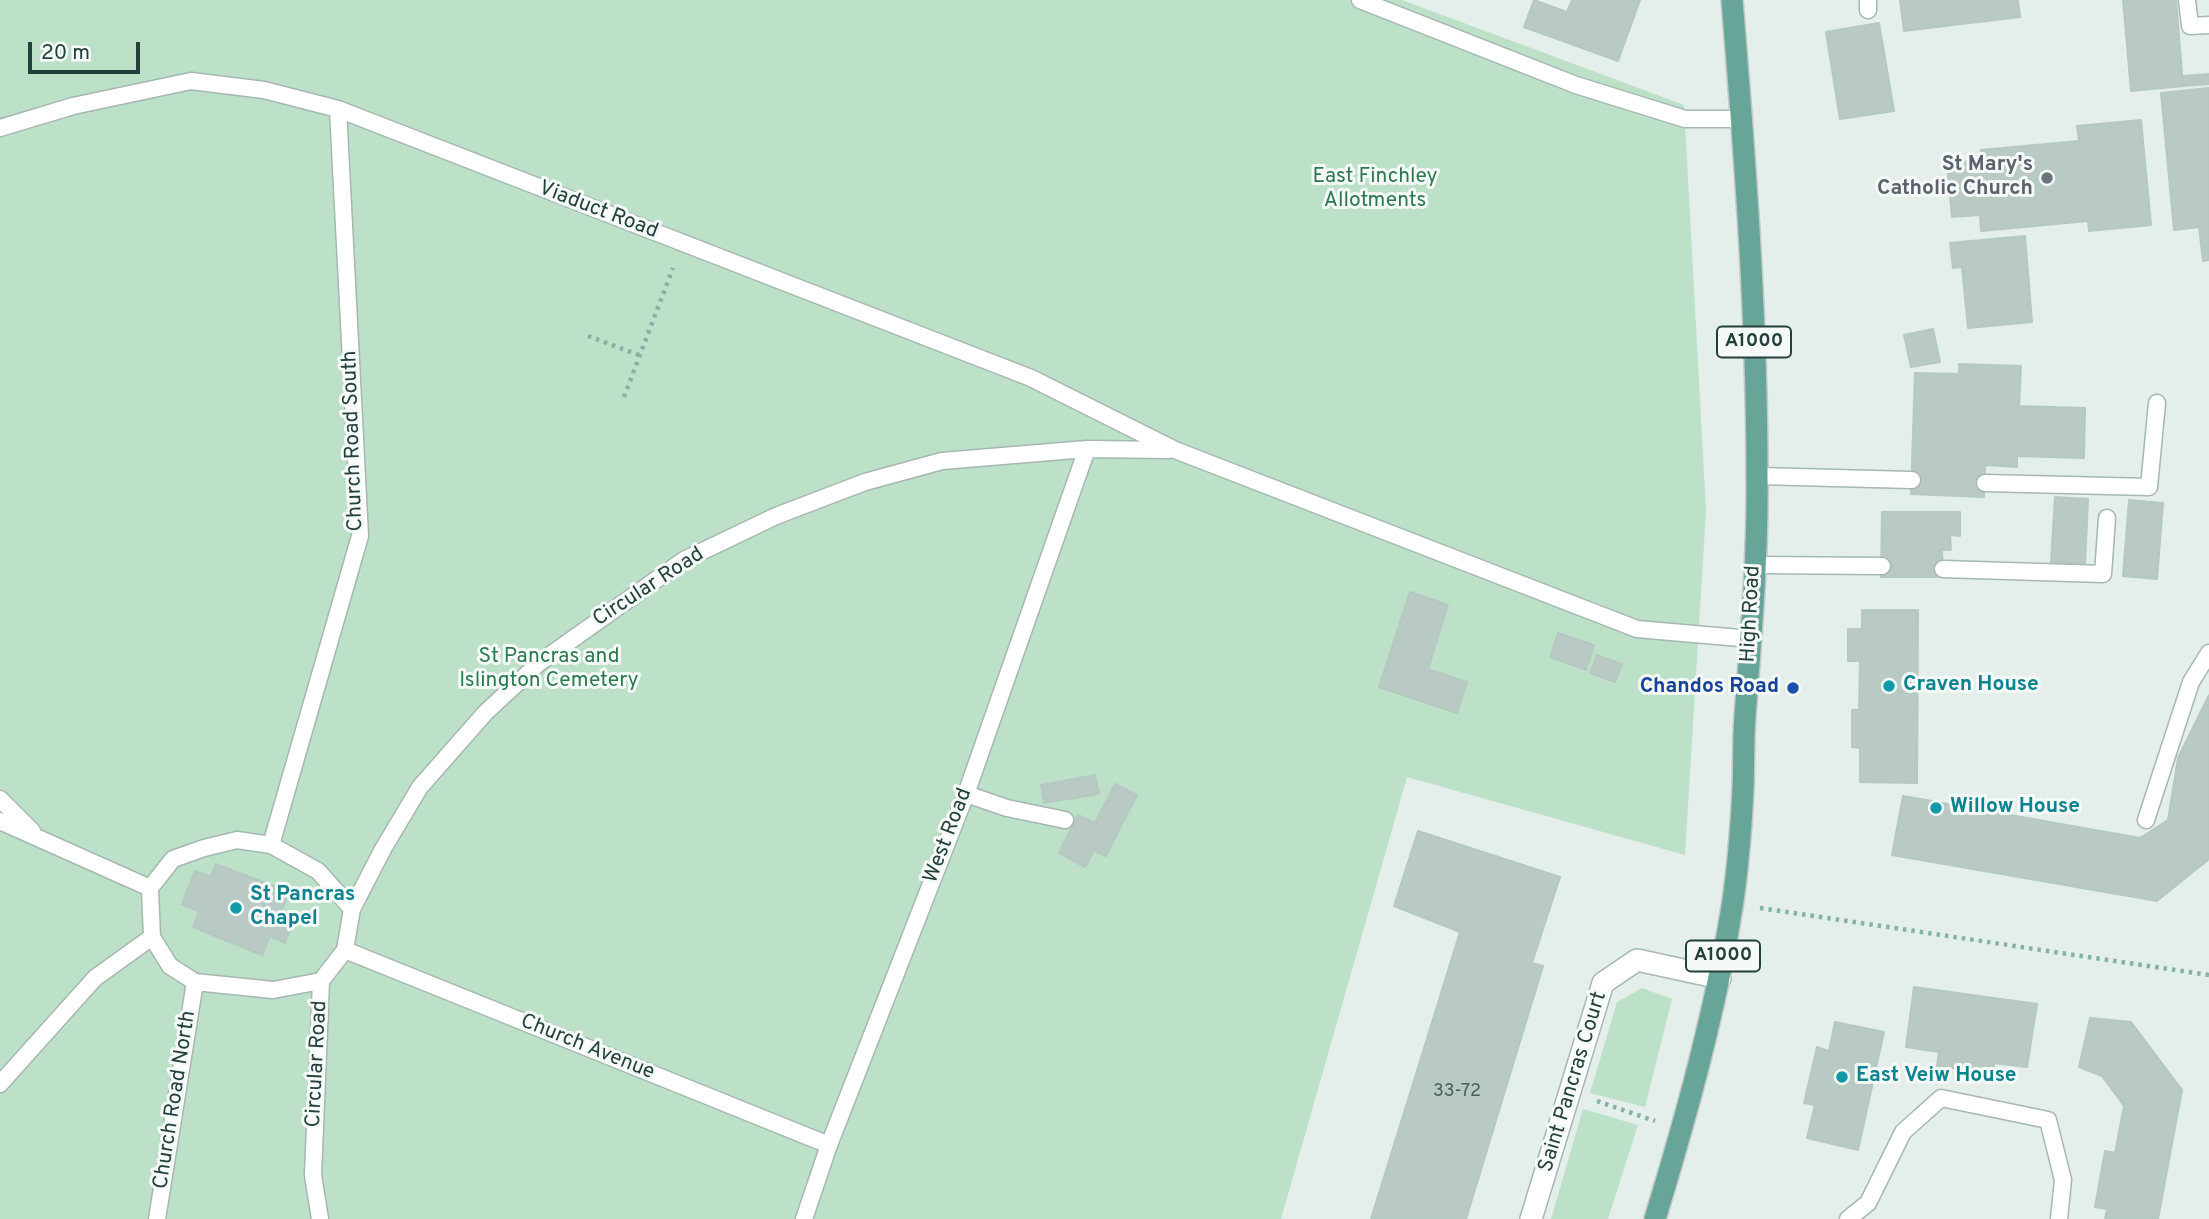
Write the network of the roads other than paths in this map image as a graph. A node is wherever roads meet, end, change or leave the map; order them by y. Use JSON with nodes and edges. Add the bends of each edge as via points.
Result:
{"nodes":[{"id":1,"x":1360,"y":0,"type":"edge"},
{"id":2,"x":1731,"y":0,"type":"edge"},
{"id":3,"x":2187,"y":0,"type":"edge"},
{"id":4,"x":2209,"y":25,"type":"edge"},
{"id":5,"x":338,"y":109,"type":"junction"},
{"id":6,"x":1741,"y":119,"type":"junction"},
{"id":7,"x":0,"y":128,"type":"edge"},
{"id":8,"x":2157,"y":402,"type":"dead end"},
{"id":9,"x":1087,"y":449,"type":"junction"},
{"id":10,"x":1175,"y":450,"type":"junction"},
{"id":11,"x":1758,"y":476,"type":"junction"},
{"id":12,"x":1912,"y":480,"type":"dead end"},
{"id":13,"x":1984,"y":483,"type":"dead end"},
{"id":14,"x":2108,"y":518,"type":"dead end"},
{"id":15,"x":1755,"y":565,"type":"junction"},
{"id":16,"x":1882,"y":566,"type":"dead end"},
{"id":17,"x":1943,"y":569,"type":"dead end"},
{"id":18,"x":1751,"y":639,"type":"junction"},
{"id":19,"x":2209,"y":653,"type":"edge"},
{"id":20,"x":966,"y":794,"type":"junction"},
{"id":21,"x":0,"y":799,"type":"edge"},
{"id":22,"x":1065,"y":820,"type":"dead end"},
{"id":23,"x":2146,"y":820,"type":"dead end"},
{"id":24,"x":0,"y":821,"type":"edge"},
{"id":25,"x":42,"y":840,"type":"junction"},
{"id":26,"x":271,"y":845,"type":"junction"},
{"id":27,"x":150,"y":888,"type":"junction"},
{"id":28,"x":352,"y":909,"type":"junction"},
{"id":29,"x":152,"y":937,"type":"junction"},
{"id":30,"x":345,"y":950,"type":"junction"},
{"id":31,"x":1720,"y":978,"type":"junction"},
{"id":32,"x":321,"y":981,"type":"junction"},
{"id":33,"x":195,"y":982,"type":"junction"},
{"id":34,"x":0,"y":1084,"type":"edge"},
{"id":35,"x":829,"y":1145,"type":"junction"},
{"id":36,"x":157,"y":1219,"type":"edge"},
{"id":37,"x":320,"y":1219,"type":"edge"},
{"id":38,"x":804,"y":1219,"type":"edge"},
{"id":39,"x":1531,"y":1219,"type":"edge"},
{"id":40,"x":1655,"y":1219,"type":"edge"},
{"id":41,"x":1848,"y":1219,"type":"edge"},
{"id":42,"x":2059,"y":1219,"type":"edge"}],
"edges":[{"from":1,"to":6,"type":"lane","via":[[1576,85],[1685,119]]},
{"from":2,"to":6,"type":"main road","name":"High Road","number":"A1000"},
{"from":3,"to":4,"type":"lane","via":[[2190,26]]},
{"from":5,"to":7,"type":"lane","name":"Viaduct Road","via":[[264,90],[191,80],[73,106]]},
{"from":5,"to":10,"type":"lane","name":"Viaduct Road","via":[[1031,378]]},
{"from":5,"to":26,"type":"lane","name":"Church Road South","via":[[360,536]]},
{"from":6,"to":11,"type":"main road","name":"High Road","number":"A1000"},
{"from":8,"to":13,"type":"lane","via":[[2149,487]]},
{"from":9,"to":10,"type":"lane","name":"Circular Road"},
{"from":9,"to":20,"type":"lane","name":"West Road"},
{"from":9,"to":28,"type":"lane","name":"Circular Road","via":[[942,461],[865,482],[776,516],[684,560],[539,663],[486,712],[420,786]]},
{"from":10,"to":18,"type":"lane","name":"Viaduct Road","via":[[1637,629]]},
{"from":11,"to":12,"type":"lane"},
{"from":11,"to":15,"type":"main road","name":"High Road","number":"A1000"},
{"from":14,"to":17,"type":"lane","via":[[2103,574]]},
{"from":15,"to":16,"type":"lane"},
{"from":15,"to":18,"type":"main road","name":"High Road","number":"A1000"},
{"from":18,"to":31,"type":"main road","name":"High Road","number":"A1000","via":[[1743,792]]},
{"from":19,"to":23,"type":"lane","via":[[2192,682]]},
{"from":20,"to":22,"type":"lane"},
{"from":20,"to":35,"type":"lane","name":"West Road"},
{"from":21,"to":25,"type":"lane"},
{"from":24,"to":25,"type":"lane"},
{"from":25,"to":27,"type":"lane"},
{"from":26,"to":27,"type":"lane","via":[[237,840],[173,859]]},
{"from":26,"to":28,"type":"lane","via":[[318,871]]},
{"from":27,"to":29,"type":"lane"},
{"from":28,"to":30,"type":"lane","name":"Circular Road"},
{"from":29,"to":33,"type":"lane","via":[[170,966]]},
{"from":29,"to":34,"type":"lane","via":[[95,978]]},
{"from":30,"to":32,"type":"lane","name":"Circular Road"},
{"from":30,"to":35,"type":"lane","name":"Church Avenue"},
{"from":31,"to":39,"type":"street","name":"Saint Pancras Court","via":[[1637,960],[1603,983]]},
{"from":31,"to":40,"type":"main road","name":"High Road","number":"A1000"},
{"from":32,"to":33,"type":"lane","via":[[272,990]]},
{"from":32,"to":37,"type":"lane","name":"Circular Road","via":[[313,1175]]},
{"from":33,"to":36,"type":"lane","name":"Church Road North"},
{"from":35,"to":38,"type":"lane","name":"West Road"},
{"from":41,"to":42,"type":"lane","via":[[1868,1203],[1903,1132],[1941,1098],[2048,1120],[2063,1180]]}]}
